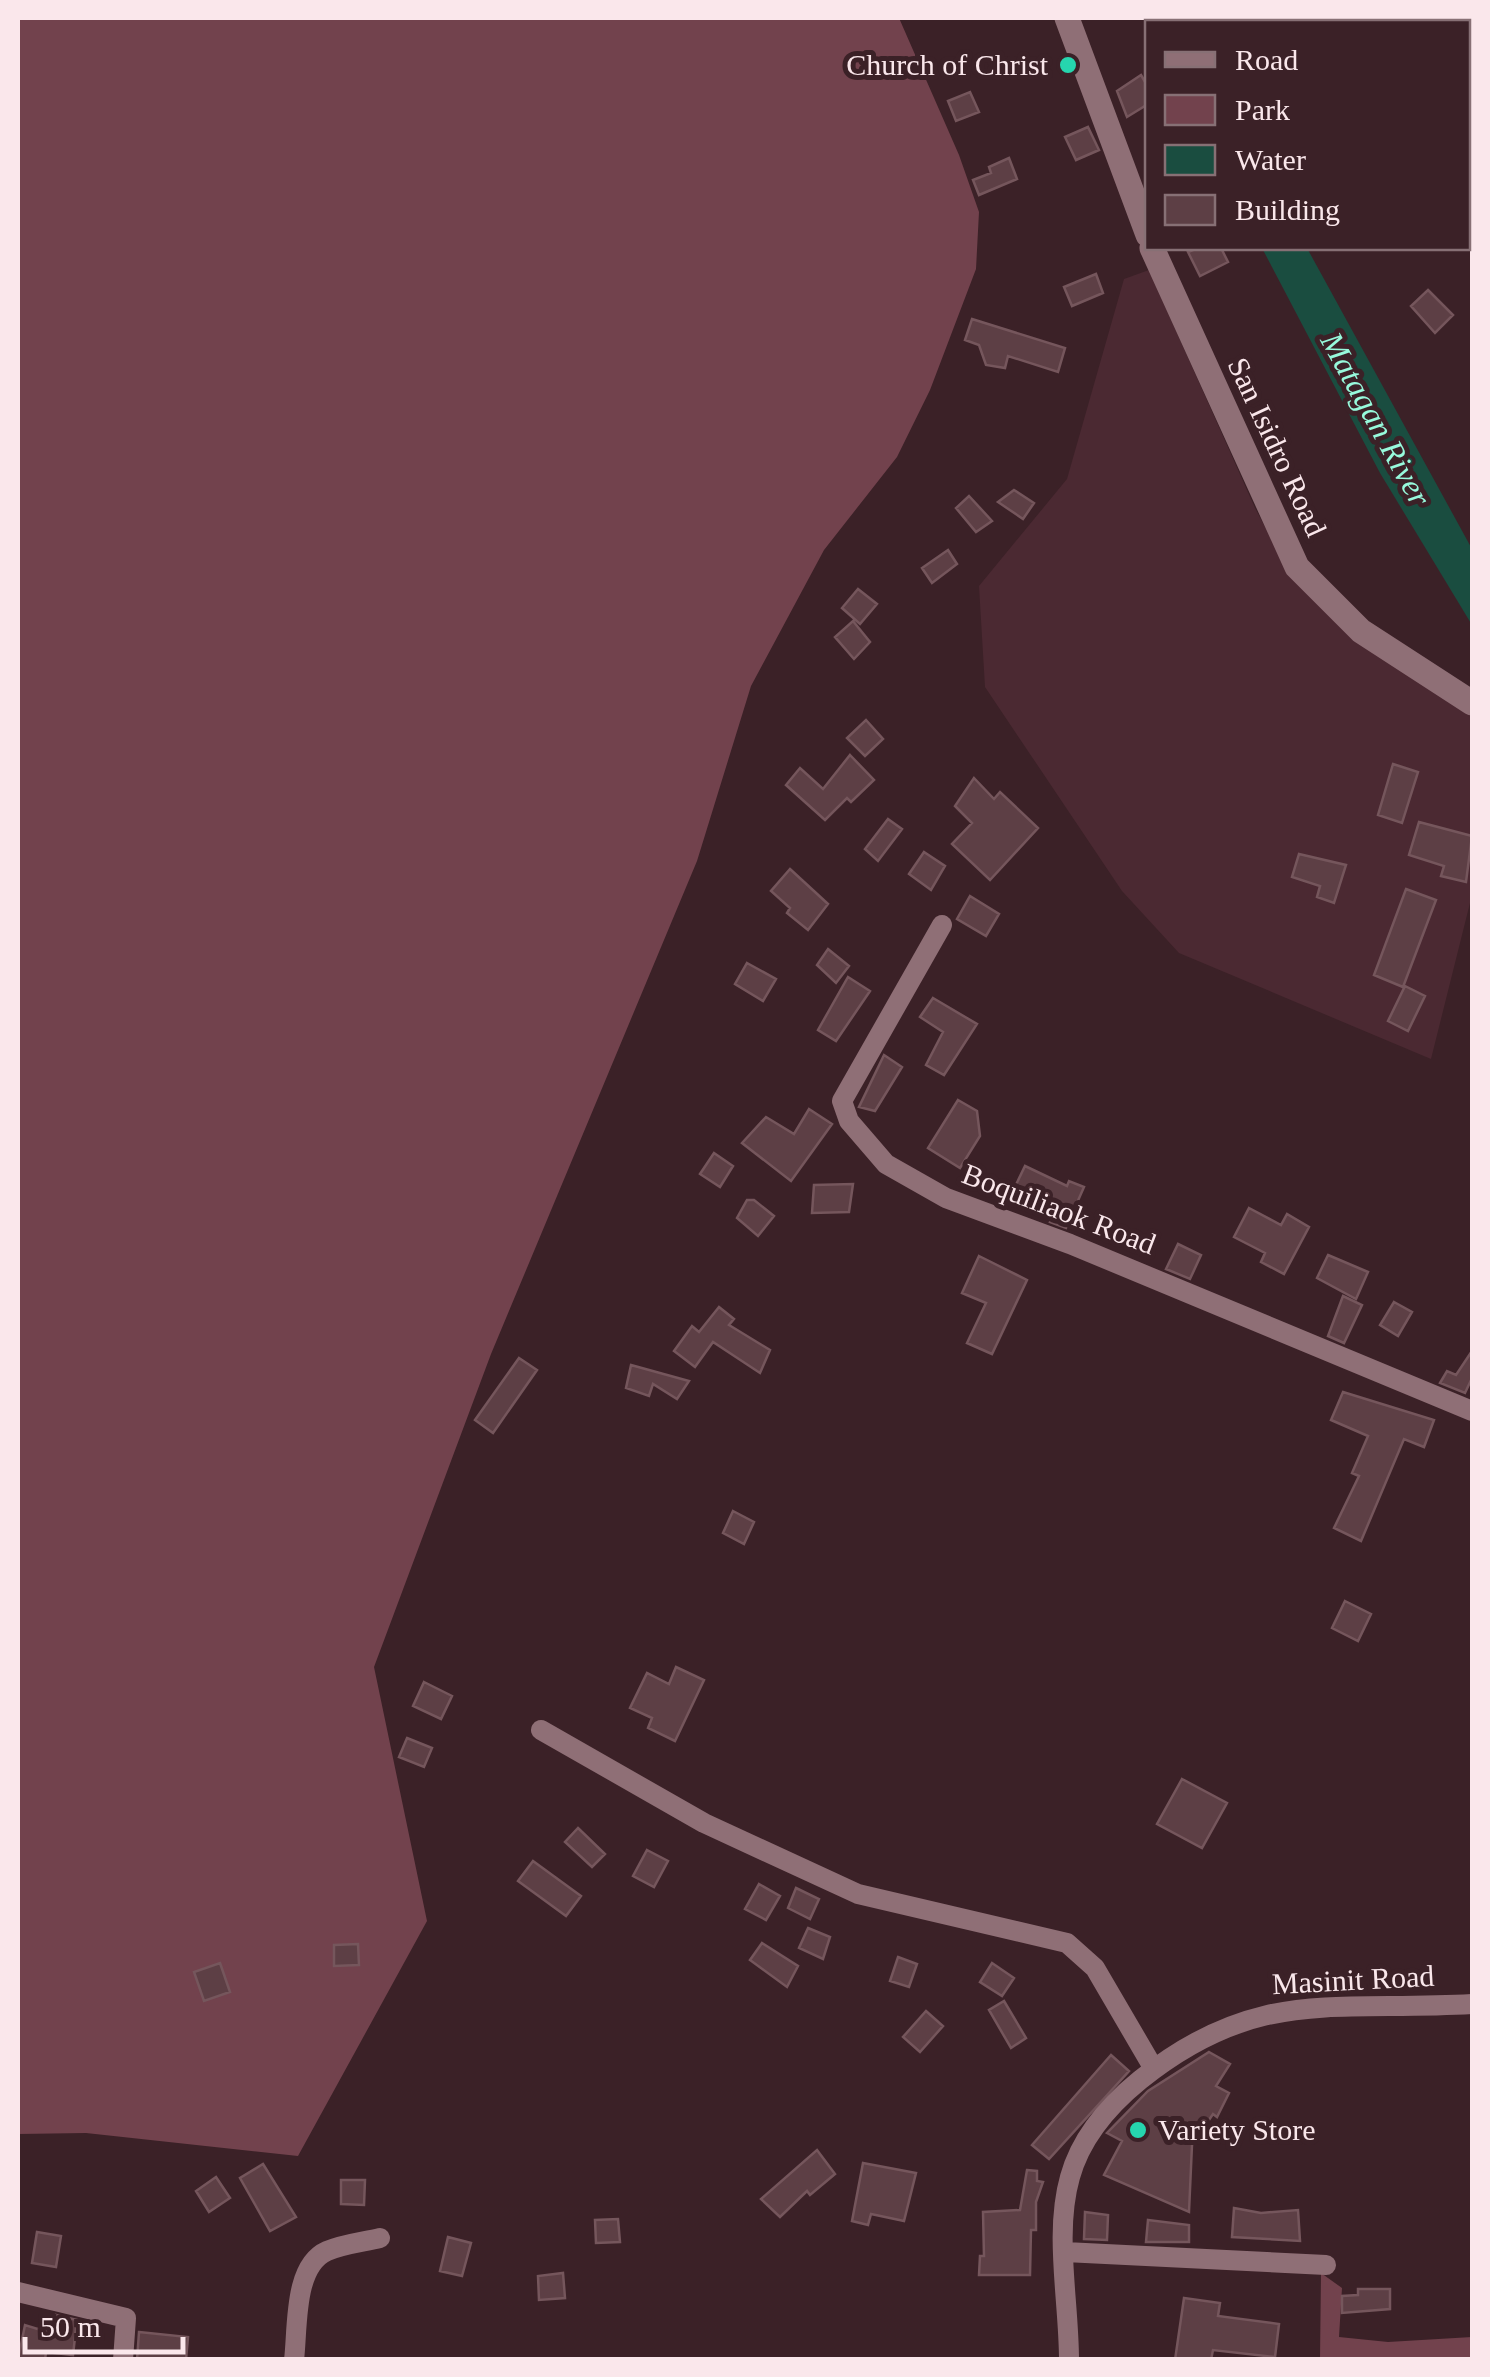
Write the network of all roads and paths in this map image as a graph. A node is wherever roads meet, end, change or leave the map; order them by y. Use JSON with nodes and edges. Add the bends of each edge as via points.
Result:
{"nodes":[{"id":1,"x":1068,"y":18,"type":"edge"},
{"id":2,"x":1145,"y":227,"type":"edge"},
{"id":3,"x":1154,"y":254,"type":"edge"},
{"id":4,"x":1472,"y":703,"type":"edge"},
{"id":5,"x":942,"y":924,"type":"dead end"},
{"id":6,"x":1472,"y":1410,"type":"edge"},
{"id":7,"x":542,"y":1730,"type":"dead end"},
{"id":8,"x":1472,"y":2004,"type":"edge"},
{"id":9,"x":1154,"y":2070,"type":"junction"},
{"id":10,"x":380,"y":2238,"type":"dead end"},
{"id":11,"x":1065,"y":2252,"type":"junction"},
{"id":12,"x":1326,"y":2265,"type":"dead end"},
{"id":13,"x":18,"y":2292,"type":"edge"},
{"id":14,"x":123,"y":2360,"type":"edge"},
{"id":15,"x":294,"y":2360,"type":"edge"},
{"id":16,"x":1069,"y":2360,"type":"edge"}],
"edges":[{"from":1,"to":2,"type":"street"},
{"from":3,"to":4,"type":"street","name":"San Isidro Road","via":[[1297,567],[1361,632]]},
{"from":5,"to":6,"type":"street","name":"Boquiliaok Road","via":[[842,1101],[848,1121],[886,1164],[946,1198]]},
{"from":7,"to":9,"type":"street","via":[[704,1823],[858,1894],[1068,1944],[1095,1968]]},
{"from":8,"to":9,"type":"street","name":"Masinit Road","via":[[1261,2014],[1200,2040]]},
{"from":9,"to":11,"type":"street","name":"Masinit Road","via":[[1084,2139],[1065,2202]]},
{"from":10,"to":15,"type":"street","via":[[328,2250],[314,2262],[304,2278]]},
{"from":11,"to":12,"type":"street"},
{"from":11,"to":16,"type":"street","name":"Masinit Road"},
{"from":13,"to":14,"type":"street","via":[[126,2318]]}]}
